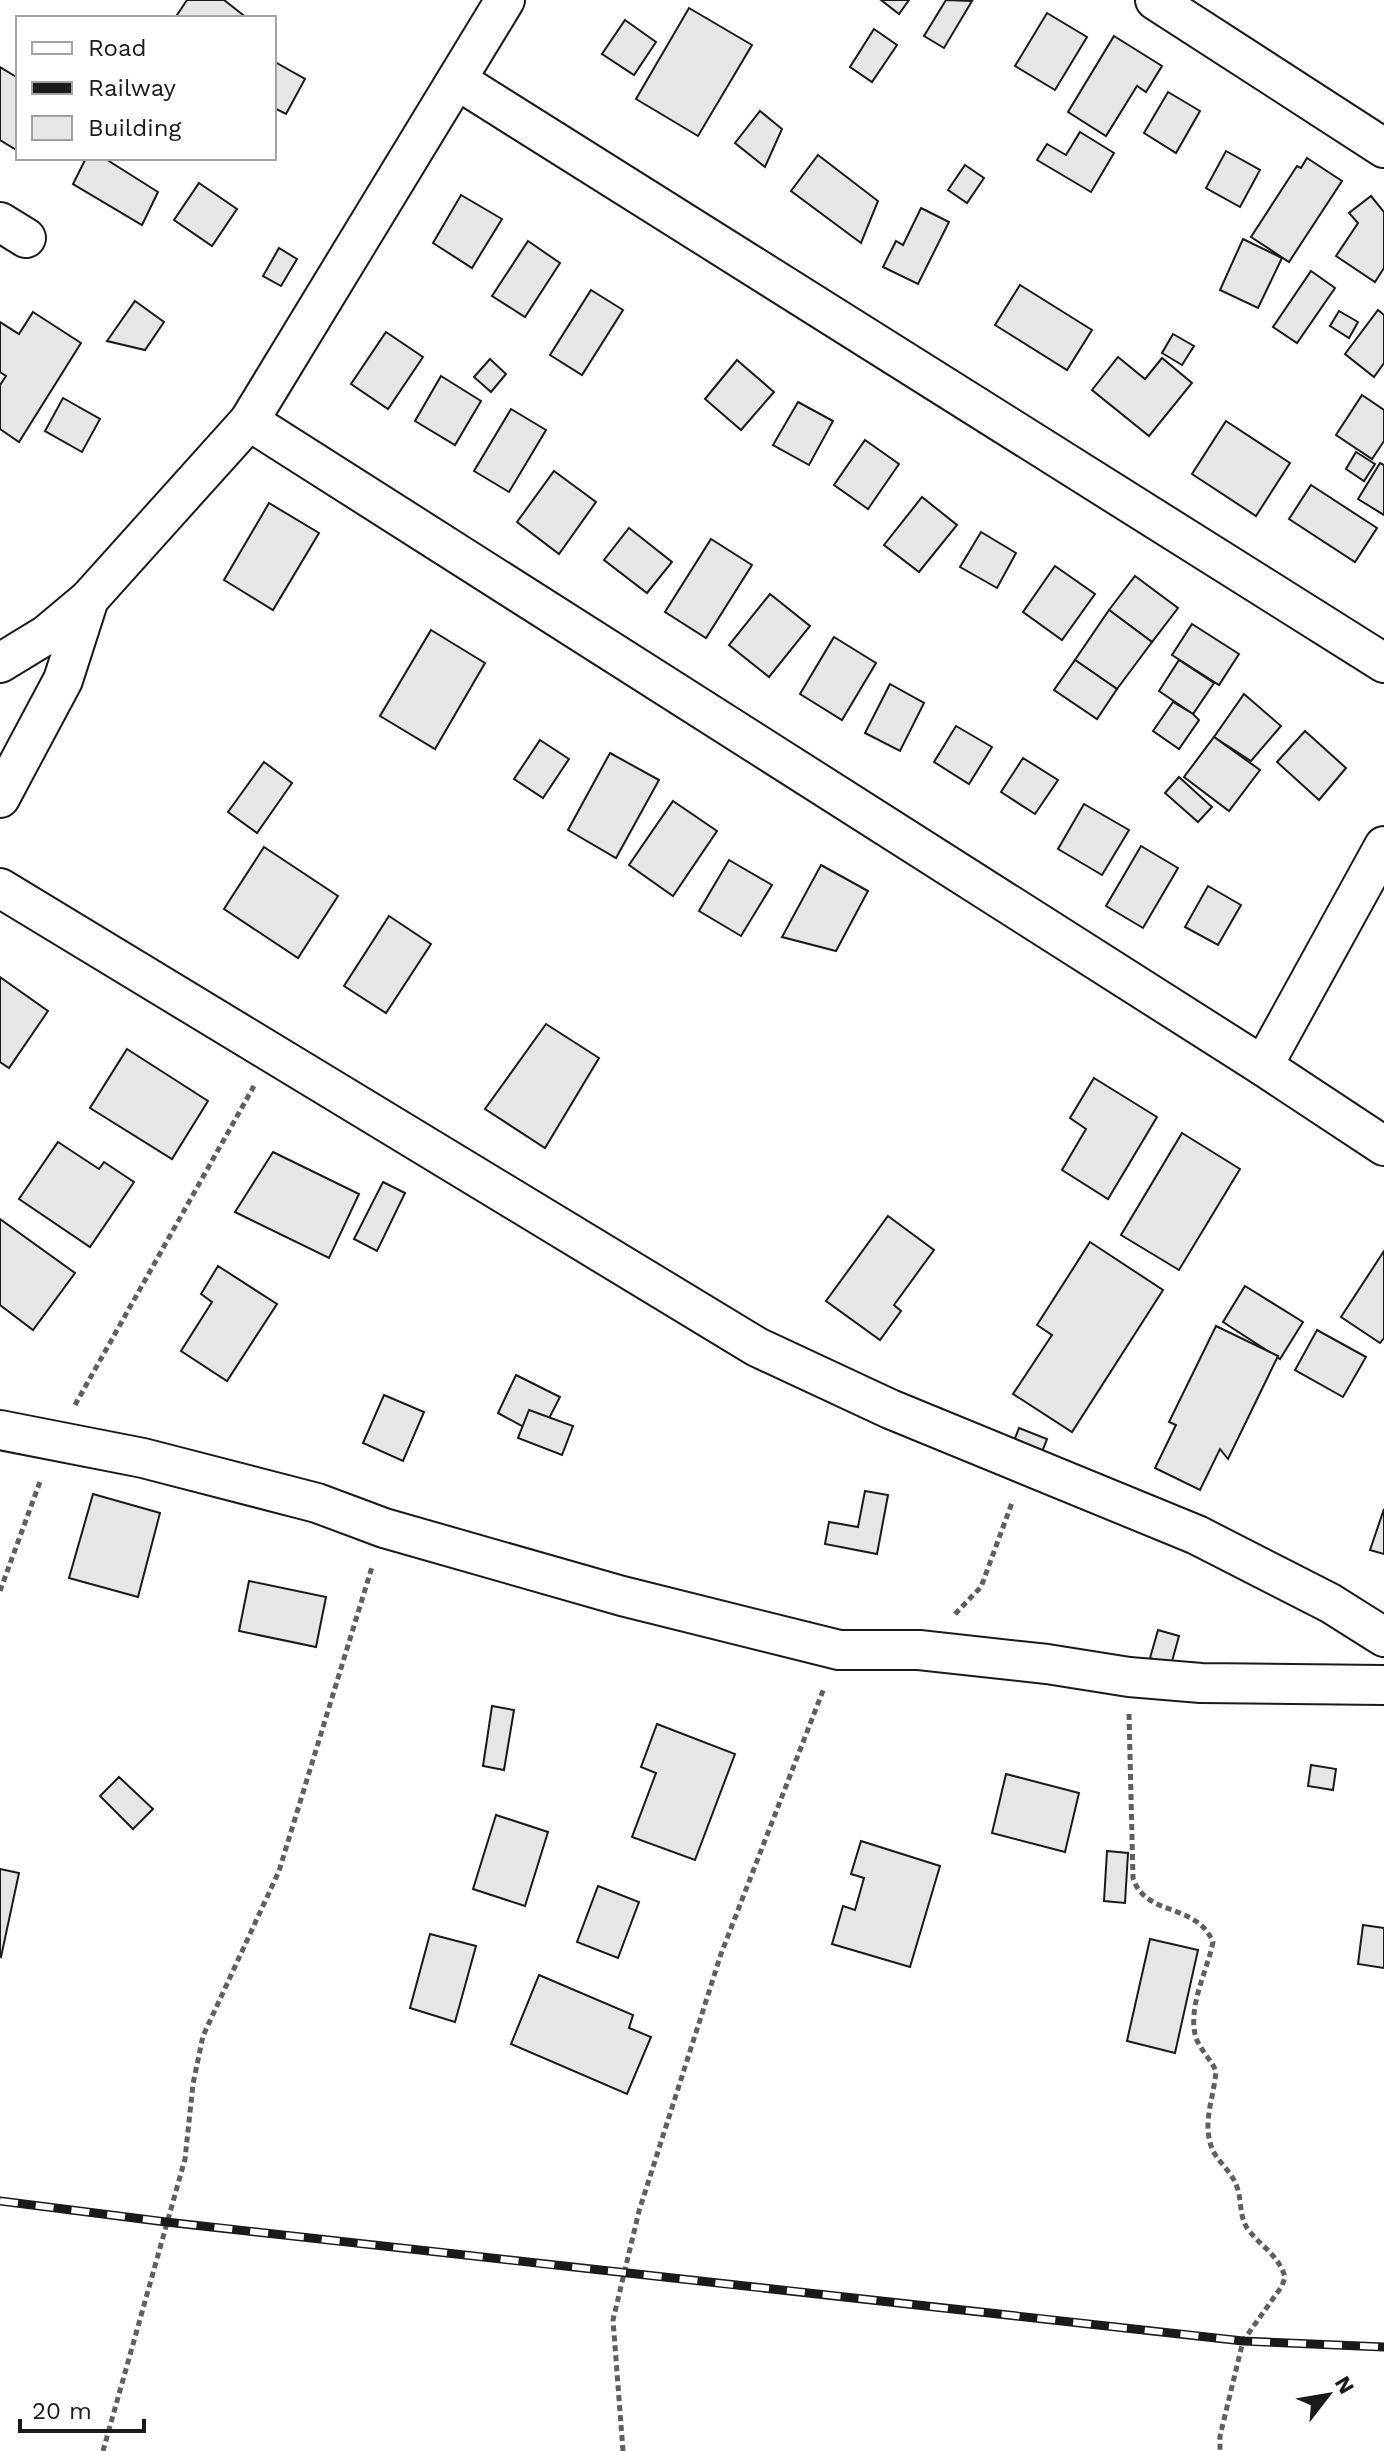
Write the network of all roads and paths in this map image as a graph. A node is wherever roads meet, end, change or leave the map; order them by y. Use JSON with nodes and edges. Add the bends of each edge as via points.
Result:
{"nodes":[{"id":1,"x":505,"y":0,"type":"edge"},
{"id":2,"x":1155,"y":0,"type":"edge"},
{"id":3,"x":457,"y":80,"type":"junction"},
{"id":4,"x":1384,"y":148,"type":"edge"},
{"id":5,"x":249,"y":421,"type":"junction"},
{"id":6,"x":89,"y":599,"type":"junction"},
{"id":7,"x":0,"y":663,"type":"edge"},
{"id":8,"x":1384,"y":663,"type":"edge"},
{"id":9,"x":0,"y":798,"type":"edge"},
{"id":10,"x":1384,"y":846,"type":"edge"},
{"id":11,"x":0,"y":888,"type":"edge"},
{"id":12,"x":272,"y":1053,"type":"junction"},
{"id":13,"x":1263,"y":1066,"type":"junction"},
{"id":14,"x":1384,"y":1146,"type":"edge"},
{"id":15,"x":0,"y":1430,"type":"edge"},
{"id":16,"x":55,"y":1440,"type":"junction"},
{"id":17,"x":1026,"y":1466,"type":"junction"},
{"id":18,"x":384,"y":1528,"type":"junction"},
{"id":19,"x":0,"y":1591,"type":"edge"},
{"id":20,"x":1384,"y":1637,"type":"edge"},
{"id":21,"x":839,"y":1650,"type":"junction"},
{"id":22,"x":919,"y":1650,"type":"junction"},
{"id":23,"x":1129,"y":1677,"type":"junction"},
{"id":24,"x":1384,"y":1685,"type":"edge"},
{"id":25,"x":103,"y":2451,"type":"edge"},
{"id":26,"x":623,"y":2451,"type":"edge"},
{"id":27,"x":1220,"y":2451,"type":"edge"}],
"edges":[{"from":1,"to":3,"type":"street"},
{"from":2,"to":4,"type":"street"},
{"from":3,"to":5,"type":"street"},
{"from":3,"to":8,"type":"street"},
{"from":5,"to":6,"type":"street"},
{"from":5,"to":13,"type":"street"},
{"from":6,"to":7,"type":"street","via":[[46,635]]},
{"from":6,"to":9,"type":"street","via":[[63,680]]},
{"from":10,"to":13,"type":"street"},
{"from":11,"to":12,"type":"street"},
{"from":12,"to":16,"type":"path"},
{"from":12,"to":17,"type":"street","via":[[757,1347]]},
{"from":13,"to":14,"type":"street"},
{"from":15,"to":16,"type":"street"},
{"from":16,"to":18,"type":"street","via":[[317,1503]]},
{"from":16,"to":19,"type":"path"},
{"from":17,"to":20,"type":"street","via":[[1209,1541]]},
{"from":17,"to":22,"type":"path","via":[[981,1587]]},
{"from":18,"to":21,"type":"street","via":[[622,1596]]},
{"from":18,"to":25,"type":"path","via":[[279,1871],[203,2036],[185,2159]]},
{"from":21,"to":22,"type":"street"},
{"from":21,"to":26,"type":"path","via":[[721,1954],[639,2211],[613,2320]]},
{"from":22,"to":23,"type":"street"},
{"from":23,"to":24,"type":"street"},
{"from":23,"to":27,"type":"path","via":[[1133,1878],[1143,1898],[1199,1921],[1213,1942],[1194,2026],[1197,2042],[1216,2071],[1208,2137],[1235,2181],[1248,2229],[1272,2253],[1285,2277],[1243,2341]]}]}
